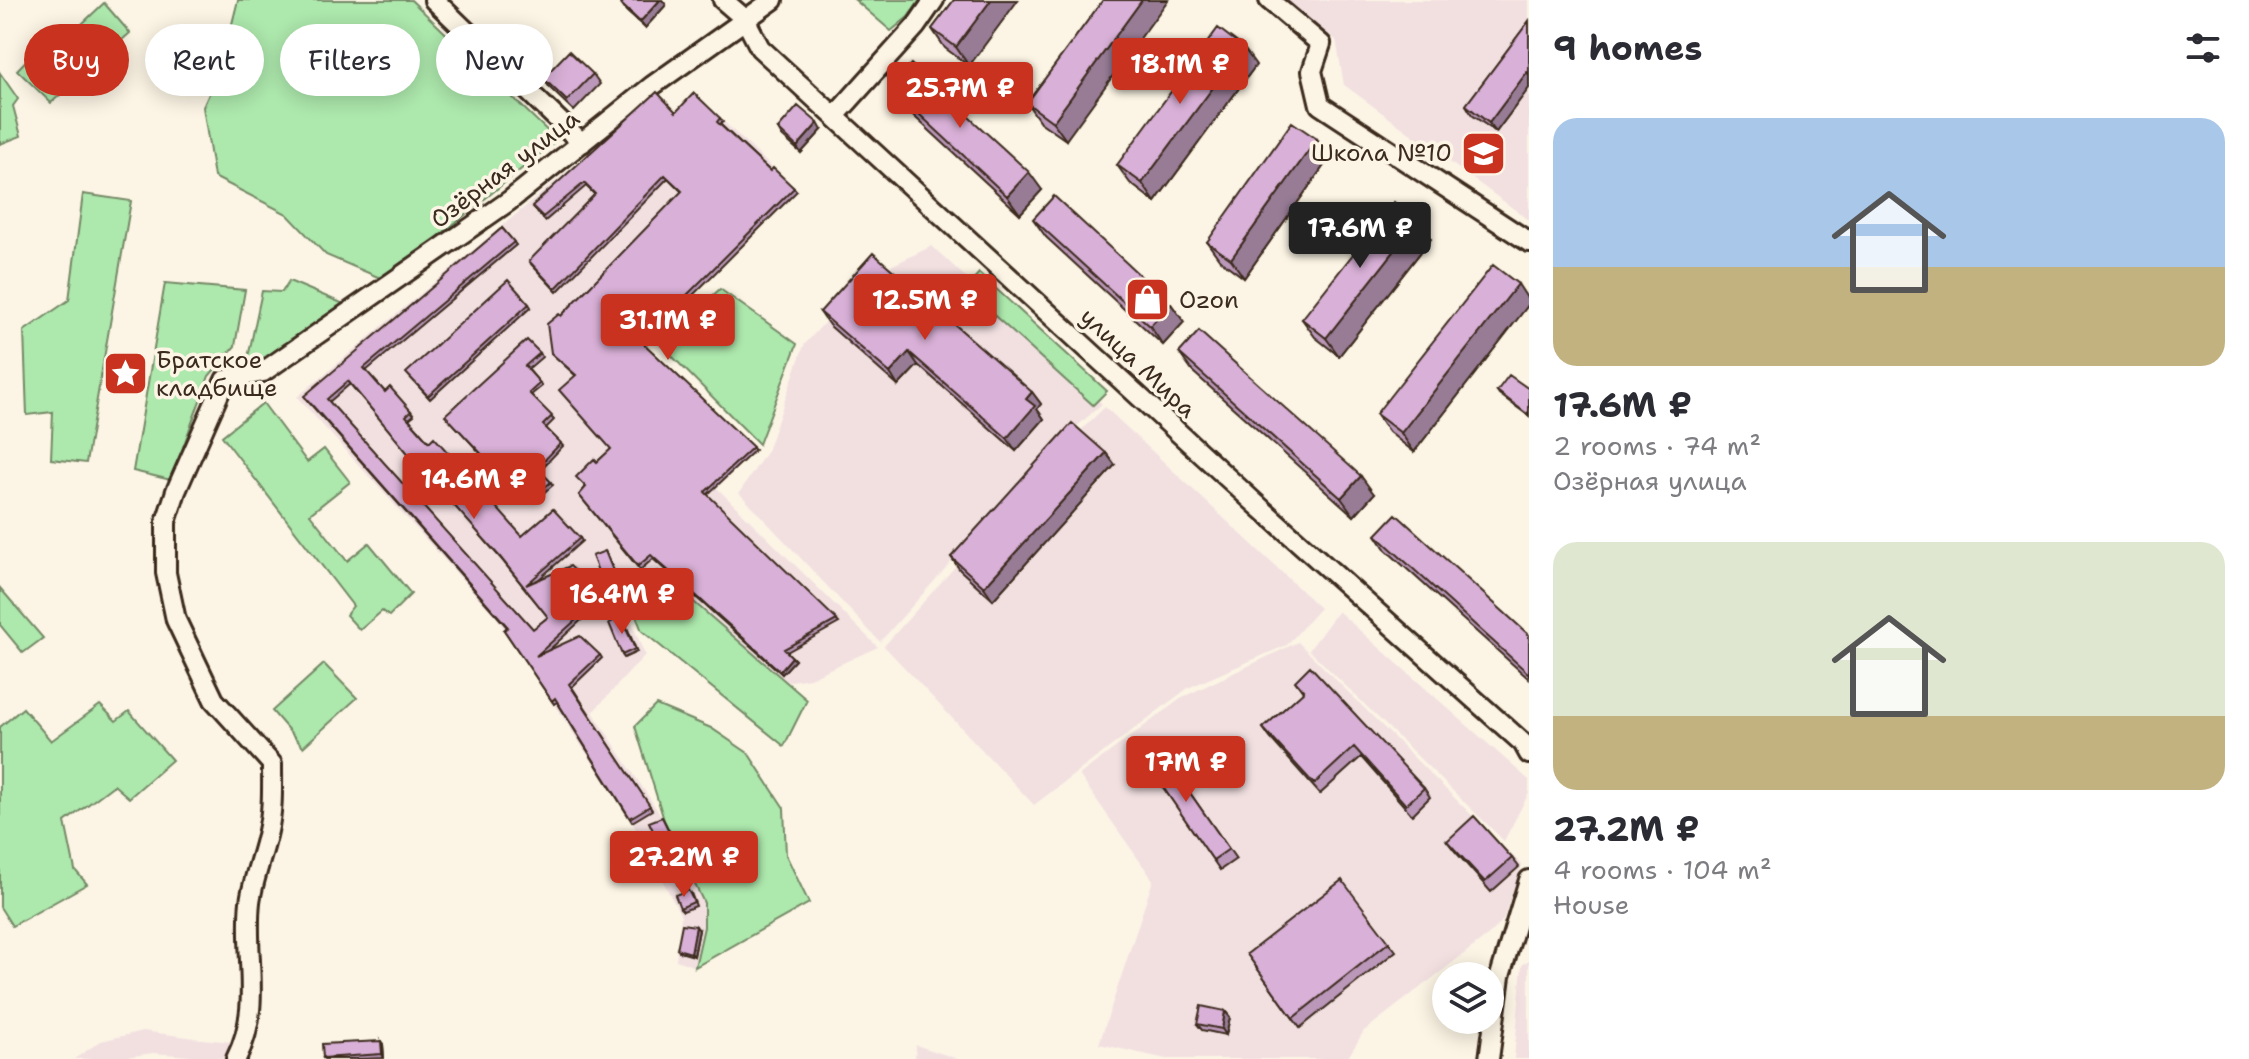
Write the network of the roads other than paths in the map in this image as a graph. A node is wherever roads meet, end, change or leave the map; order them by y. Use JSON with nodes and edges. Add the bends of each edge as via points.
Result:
{"nodes":[{"id":1,"x":434,"y":0,"type":"edge"},
{"id":2,"x":723,"y":0,"type":"edge"},
{"id":3,"x":773,"y":0,"type":"edge"},
{"id":4,"x":934,"y":0,"type":"edge"},
{"id":5,"x":1269,"y":0,"type":"edge"},
{"id":6,"x":745,"y":19,"type":"junction"},
{"id":7,"x":835,"y":116,"type":"junction"},
{"id":8,"x":582,"y":143,"type":"junction"},
{"id":9,"x":1529,"y":242,"type":"edge"},
{"id":10,"x":1529,"y":754,"type":"edge"},
{"id":11,"x":1529,"y":880,"type":"edge"},
{"id":12,"x":236,"y":1059,"type":"edge"},
{"id":13,"x":1489,"y":1059,"type":"edge"}],
"edges":[{"from":1,"to":8,"type":"street"},
{"from":2,"to":6,"type":"street","name":"улица Мира"},
{"from":3,"to":6,"type":"street","name":"Озёрная улица"},
{"from":4,"to":7,"type":"street"},
{"from":5,"to":9,"type":"street","via":[[1321,44],[1312,71],[1320,105]]},
{"from":6,"to":7,"type":"street","name":"улица Мира","via":[[760,48]]},
{"from":6,"to":8,"type":"street","name":"Озёрная улица"},
{"from":7,"to":10,"type":"street","name":"улица Мира","via":[[1523,743]]},
{"from":8,"to":12,"type":"street","name":"Озёрная улица","via":[[509,201],[263,372],[225,380],[176,491],[166,522],[166,573],[176,620],[214,700],[272,764],[269,829],[250,903],[252,1007]]},
{"from":11,"to":13,"type":"street","via":[[1500,976]]}]}
